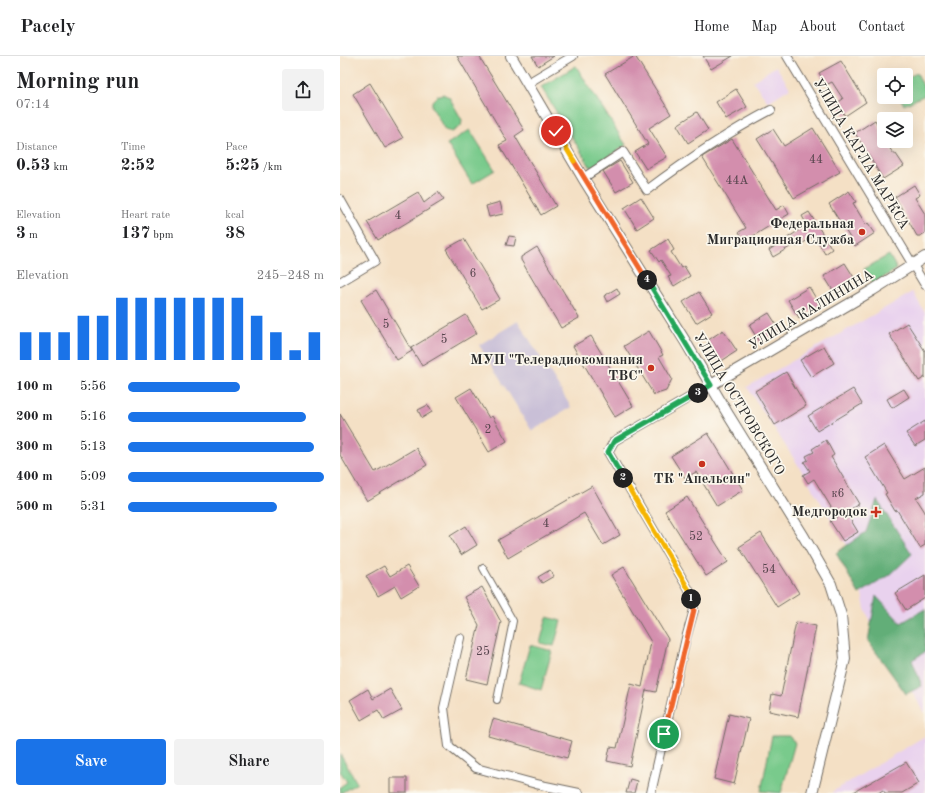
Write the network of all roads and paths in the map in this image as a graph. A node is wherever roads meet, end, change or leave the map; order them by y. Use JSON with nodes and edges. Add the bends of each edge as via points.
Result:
{"nodes":[{"id":1,"x":511,"y":56,"type":"edge"},
{"id":2,"x":574,"y":56,"type":"edge"},
{"id":3,"x":788,"y":56,"type":"edge"},
{"id":4,"x":528,"y":83,"type":"junction"},
{"id":5,"x":771,"y":110,"type":"dead end"},
{"id":6,"x":583,"y":178,"type":"junction"},
{"id":7,"x":340,"y":199,"type":"edge"},
{"id":8,"x":925,"y":257,"type":"edge"},
{"id":9,"x":913,"y":265,"type":"junction"},
{"id":10,"x":340,"y":282,"type":"edge"},
{"id":11,"x":925,"y":285,"type":"edge"},
{"id":12,"x":711,"y":385,"type":"junction"},
{"id":13,"x":483,"y":568,"type":"dead end"},
{"id":14,"x":460,"y":638,"type":"dead end"},
{"id":15,"x":497,"y":700,"type":"dead end"},
{"id":16,"x":579,"y":793,"type":"edge"},
{"id":17,"x":651,"y":793,"type":"edge"},
{"id":18,"x":812,"y":793,"type":"edge"}],
"edges":[{"from":1,"to":4,"type":"street","name":"УЛИЦА ОСТРОВСКОГО"},
{"from":2,"to":4,"type":"street"},
{"from":3,"to":9,"type":"street","name":"УЛИЦА КАРЛА МАРКСА"},
{"from":4,"to":6,"type":"street","name":"УЛИЦА ОСТРОВСКОГО"},
{"from":5,"to":6,"type":"street","via":[[693,156],[647,190],[623,152]]},
{"from":6,"to":12,"type":"street","name":"УЛИЦА ОСТРОВСКОГО"},
{"from":7,"to":10,"type":"street","via":[[374,261]]},
{"from":8,"to":9,"type":"street","name":"УЛИЦА КАЛИНИНА"},
{"from":9,"to":11,"type":"street","name":"УЛИЦА КАРЛА МАРКСА"},
{"from":9,"to":12,"type":"street","name":"УЛИЦА КАЛИНИНА"},
{"from":12,"to":17,"type":"street","via":[[614,441],[608,452],[689,590],[694,610]]},
{"from":12,"to":18,"type":"street","name":"УЛИЦА ОСТРОВСКОГО","via":[[831,584],[841,615],[845,659]]},
{"from":13,"to":15,"type":"street","via":[[513,621]]},
{"from":14,"to":16,"type":"street","via":[[444,708],[449,746],[476,768]]}]}
